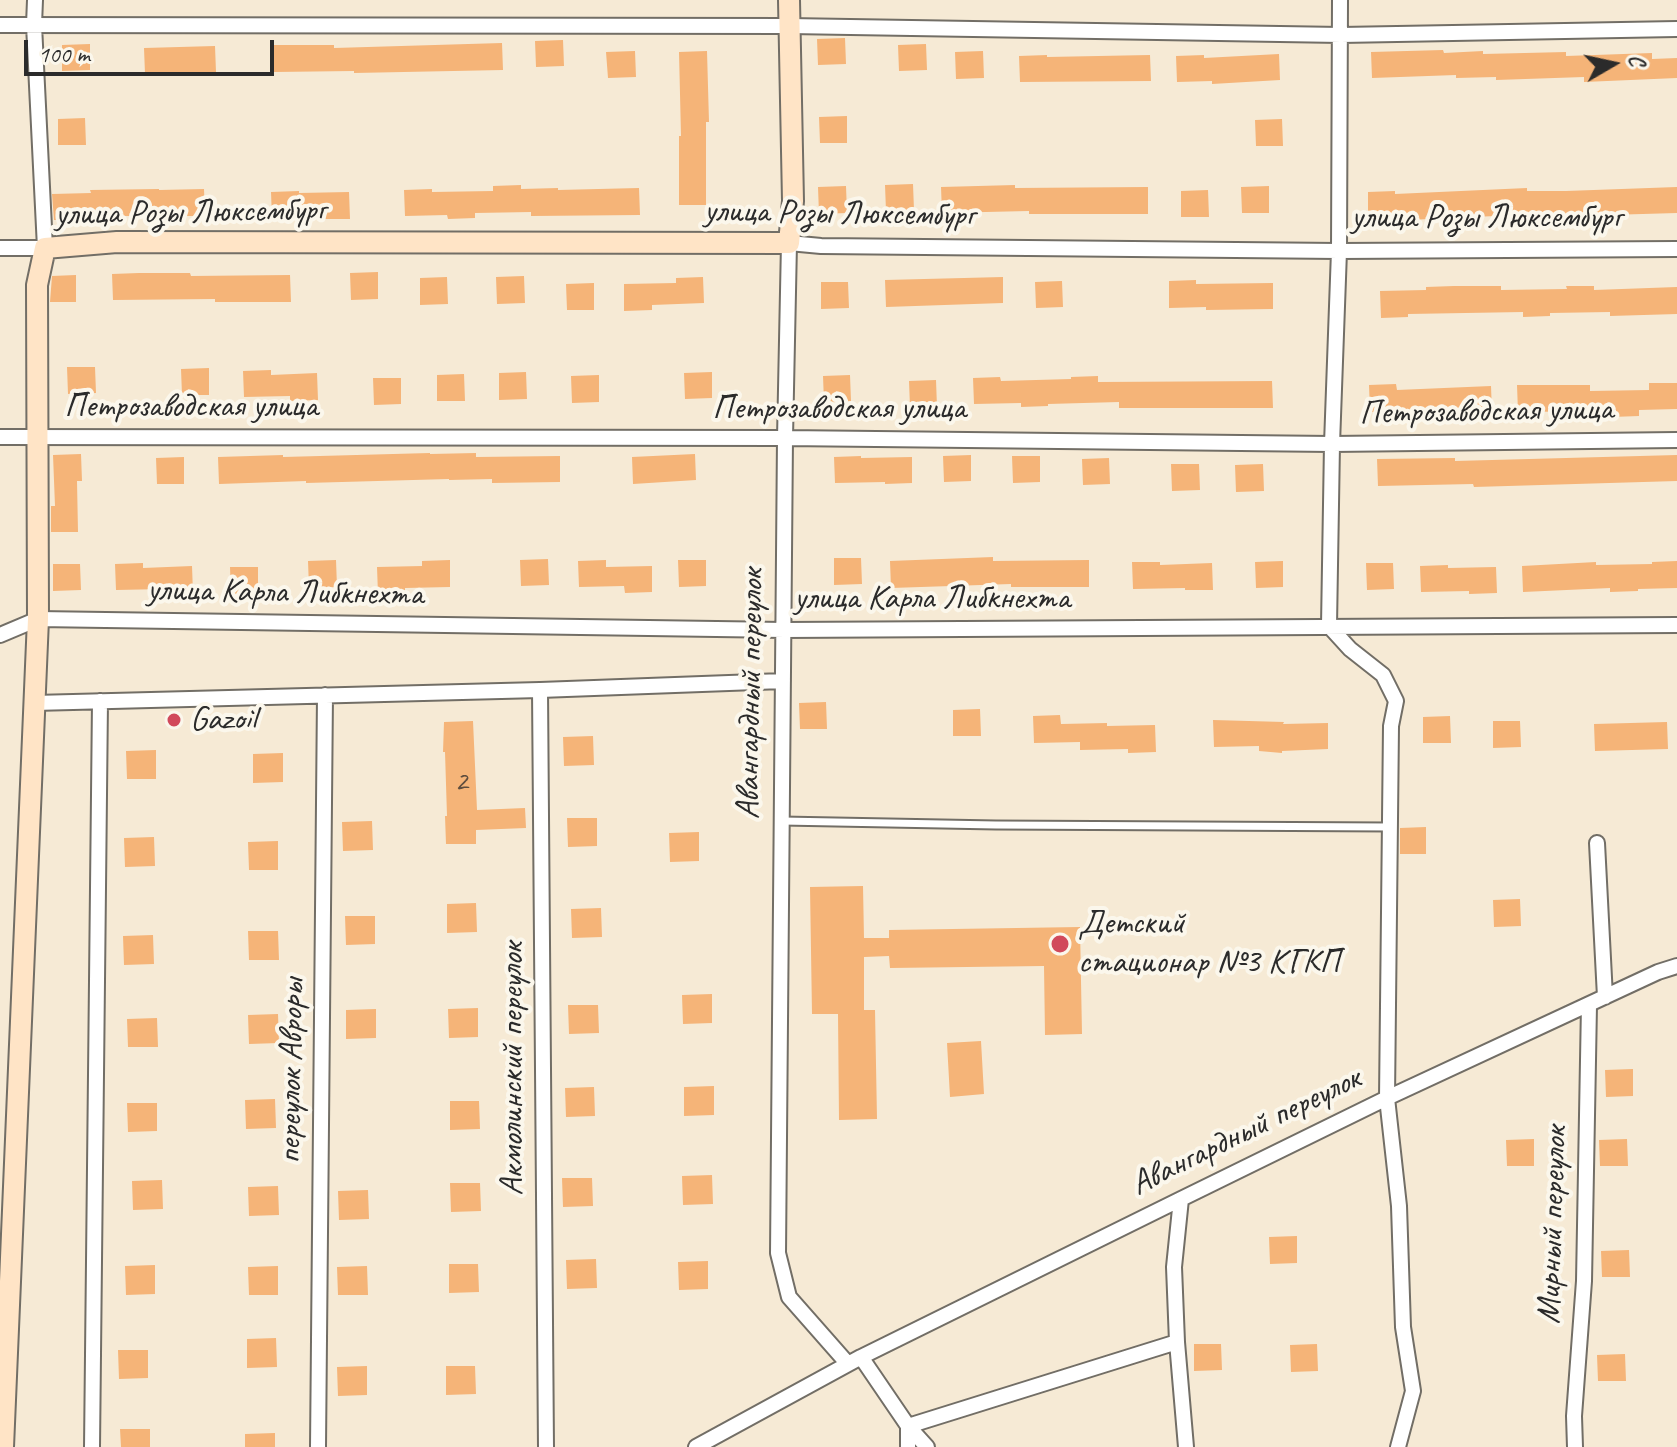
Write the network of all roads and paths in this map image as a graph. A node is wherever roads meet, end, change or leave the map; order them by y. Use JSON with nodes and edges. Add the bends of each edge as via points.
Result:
{"nodes":[{"id":1,"x":35,"y":0,"type":"edge"},
{"id":2,"x":789,"y":0,"type":"edge"},
{"id":3,"x":1340,"y":0,"type":"edge"},
{"id":4,"x":0,"y":25,"type":"edge"},
{"id":5,"x":34,"y":25,"type":"junction"},
{"id":6,"x":789,"y":26,"type":"junction"},
{"id":7,"x":1677,"y":29,"type":"edge"},
{"id":8,"x":1341,"y":35,"type":"junction"},
{"id":9,"x":789,"y":243,"type":"junction"},
{"id":10,"x":0,"y":248,"type":"edge"},
{"id":11,"x":45,"y":248,"type":"junction"},
{"id":12,"x":1677,"y":249,"type":"edge"},
{"id":13,"x":1339,"y":251,"type":"junction"},
{"id":14,"x":0,"y":437,"type":"edge"},
{"id":15,"x":36,"y":437,"type":"junction"},
{"id":16,"x":785,"y":438,"type":"junction"},
{"id":17,"x":1677,"y":440,"type":"edge"},
{"id":18,"x":1332,"y":444,"type":"junction"},
{"id":19,"x":38,"y":619,"type":"junction"},
{"id":20,"x":1677,"y":625,"type":"edge"},
{"id":21,"x":1329,"y":626,"type":"junction"},
{"id":22,"x":784,"y":630,"type":"junction"},
{"id":23,"x":0,"y":635,"type":"edge"},
{"id":24,"x":783,"y":681,"type":"junction"},
{"id":25,"x":540,"y":690,"type":"junction"},
{"id":26,"x":325,"y":695,"type":"junction"},
{"id":27,"x":100,"y":701,"type":"junction"},
{"id":28,"x":34,"y":703,"type":"junction"},
{"id":29,"x":782,"y":821,"type":"junction"},
{"id":30,"x":1390,"y":827,"type":"junction"},
{"id":31,"x":1597,"y":843,"type":"dead end"},
{"id":32,"x":1677,"y":966,"type":"edge"},
{"id":33,"x":1605,"y":997,"type":"junction"},
{"id":34,"x":1589,"y":1005,"type":"junction"},
{"id":35,"x":1387,"y":1098,"type":"junction"},
{"id":36,"x":1181,"y":1199,"type":"junction"},
{"id":37,"x":1177,"y":1342,"type":"junction"},
{"id":38,"x":854,"y":1361,"type":"junction"},
{"id":39,"x":2,"y":1386,"type":"edge"},
{"id":40,"x":908,"y":1426,"type":"junction"},
{"id":41,"x":3,"y":1447,"type":"edge"},
{"id":42,"x":92,"y":1447,"type":"edge"},
{"id":43,"x":318,"y":1447,"type":"edge"},
{"id":44,"x":546,"y":1447,"type":"edge"},
{"id":45,"x":696,"y":1447,"type":"edge"},
{"id":46,"x":908,"y":1447,"type":"edge"},
{"id":47,"x":927,"y":1447,"type":"edge"},
{"id":48,"x":1186,"y":1447,"type":"edge"},
{"id":49,"x":1398,"y":1447,"type":"edge"},
{"id":50,"x":1575,"y":1447,"type":"edge"}],
"edges":[{"from":1,"to":5,"type":"street"},
{"from":2,"to":6,"type":"main road","name":"Авангардный переулок"},
{"from":3,"to":8,"type":"street"},
{"from":4,"to":5,"type":"street"},
{"from":5,"to":6,"type":"street"},
{"from":5,"to":11,"type":"street"},
{"from":6,"to":8,"type":"street"},
{"from":6,"to":9,"type":"main road","name":"Авангардный переулок"},
{"from":7,"to":8,"type":"street"},
{"from":8,"to":13,"type":"street"},
{"from":9,"to":11,"type":"main road","name":"улица Розы Люксембург","via":[[117,242]]},
{"from":9,"to":13,"type":"street","name":"улица Розы Люксембург"},
{"from":9,"to":16,"type":"street","name":"Авангардный переулок"},
{"from":10,"to":11,"type":"street","name":"улица Розы Люксембург"},
{"from":11,"to":15,"type":"main road","via":[[37,285]]},
{"from":12,"to":13,"type":"street","name":"улица Розы Люксембург"},
{"from":13,"to":18,"type":"street"},
{"from":14,"to":15,"type":"street","name":"Петрозаводская улица"},
{"from":15,"to":16,"type":"street","name":"Петрозаводская улица"},
{"from":15,"to":19,"type":"main road"},
{"from":16,"to":18,"type":"street","name":"Петрозаводская улица"},
{"from":16,"to":22,"type":"street","name":"Авангардный переулок"},
{"from":17,"to":18,"type":"street","name":"Петрозаводская улица"},
{"from":18,"to":21,"type":"street"},
{"from":19,"to":22,"type":"street","name":"улица Карла Либкнехта"},
{"from":19,"to":23,"type":"street","name":"улица Карла Либкнехта"},
{"from":19,"to":28,"type":"main road"},
{"from":20,"to":21,"type":"street","name":"улица Карла Либкнехта"},
{"from":21,"to":22,"type":"street","name":"улица Карла Либкнехта"},
{"from":21,"to":30,"type":"street","via":[[1383,675],[1396,701]]},
{"from":22,"to":24,"type":"street","name":"Авангардный переулок"},
{"from":24,"to":25,"type":"street"},
{"from":24,"to":29,"type":"street","name":"Авангардный переулок"},
{"from":25,"to":26,"type":"street"},
{"from":25,"to":44,"type":"street","name":"Акмолинский переулок"},
{"from":26,"to":27,"type":"street"},
{"from":26,"to":43,"type":"street","name":"переулок Авроры"},
{"from":27,"to":28,"type":"street"},
{"from":27,"to":42,"type":"street"},
{"from":28,"to":39,"type":"main road"},
{"from":29,"to":30,"type":"lane"},
{"from":29,"to":38,"type":"street","name":"Авангардный переулок","via":[[778,1253],[789,1297]]},
{"from":30,"to":35,"type":"street"},
{"from":31,"to":33,"type":"street"},
{"from":32,"to":33,"type":"street","name":"Авангардный переулок"},
{"from":33,"to":34,"type":"street","name":"Авангардный переулок"},
{"from":34,"to":35,"type":"street","name":"Авангардный переулок"},
{"from":34,"to":50,"type":"street","name":"Мирный переулок"},
{"from":35,"to":36,"type":"street","name":"Авангардный переулок"},
{"from":35,"to":49,"type":"street","via":[[1399,1206],[1403,1327],[1413,1391]]},
{"from":36,"to":37,"type":"street","via":[[1174,1267]]},
{"from":36,"to":38,"type":"street","name":"Авангардный переулок"},
{"from":37,"to":40,"type":"street"},
{"from":37,"to":48,"type":"street"},
{"from":38,"to":40,"type":"street"},
{"from":38,"to":45,"type":"street","name":"Авангардный переулок"},
{"from":39,"to":41,"type":"main road"},
{"from":40,"to":46,"type":"street"},
{"from":40,"to":47,"type":"street"}]}
